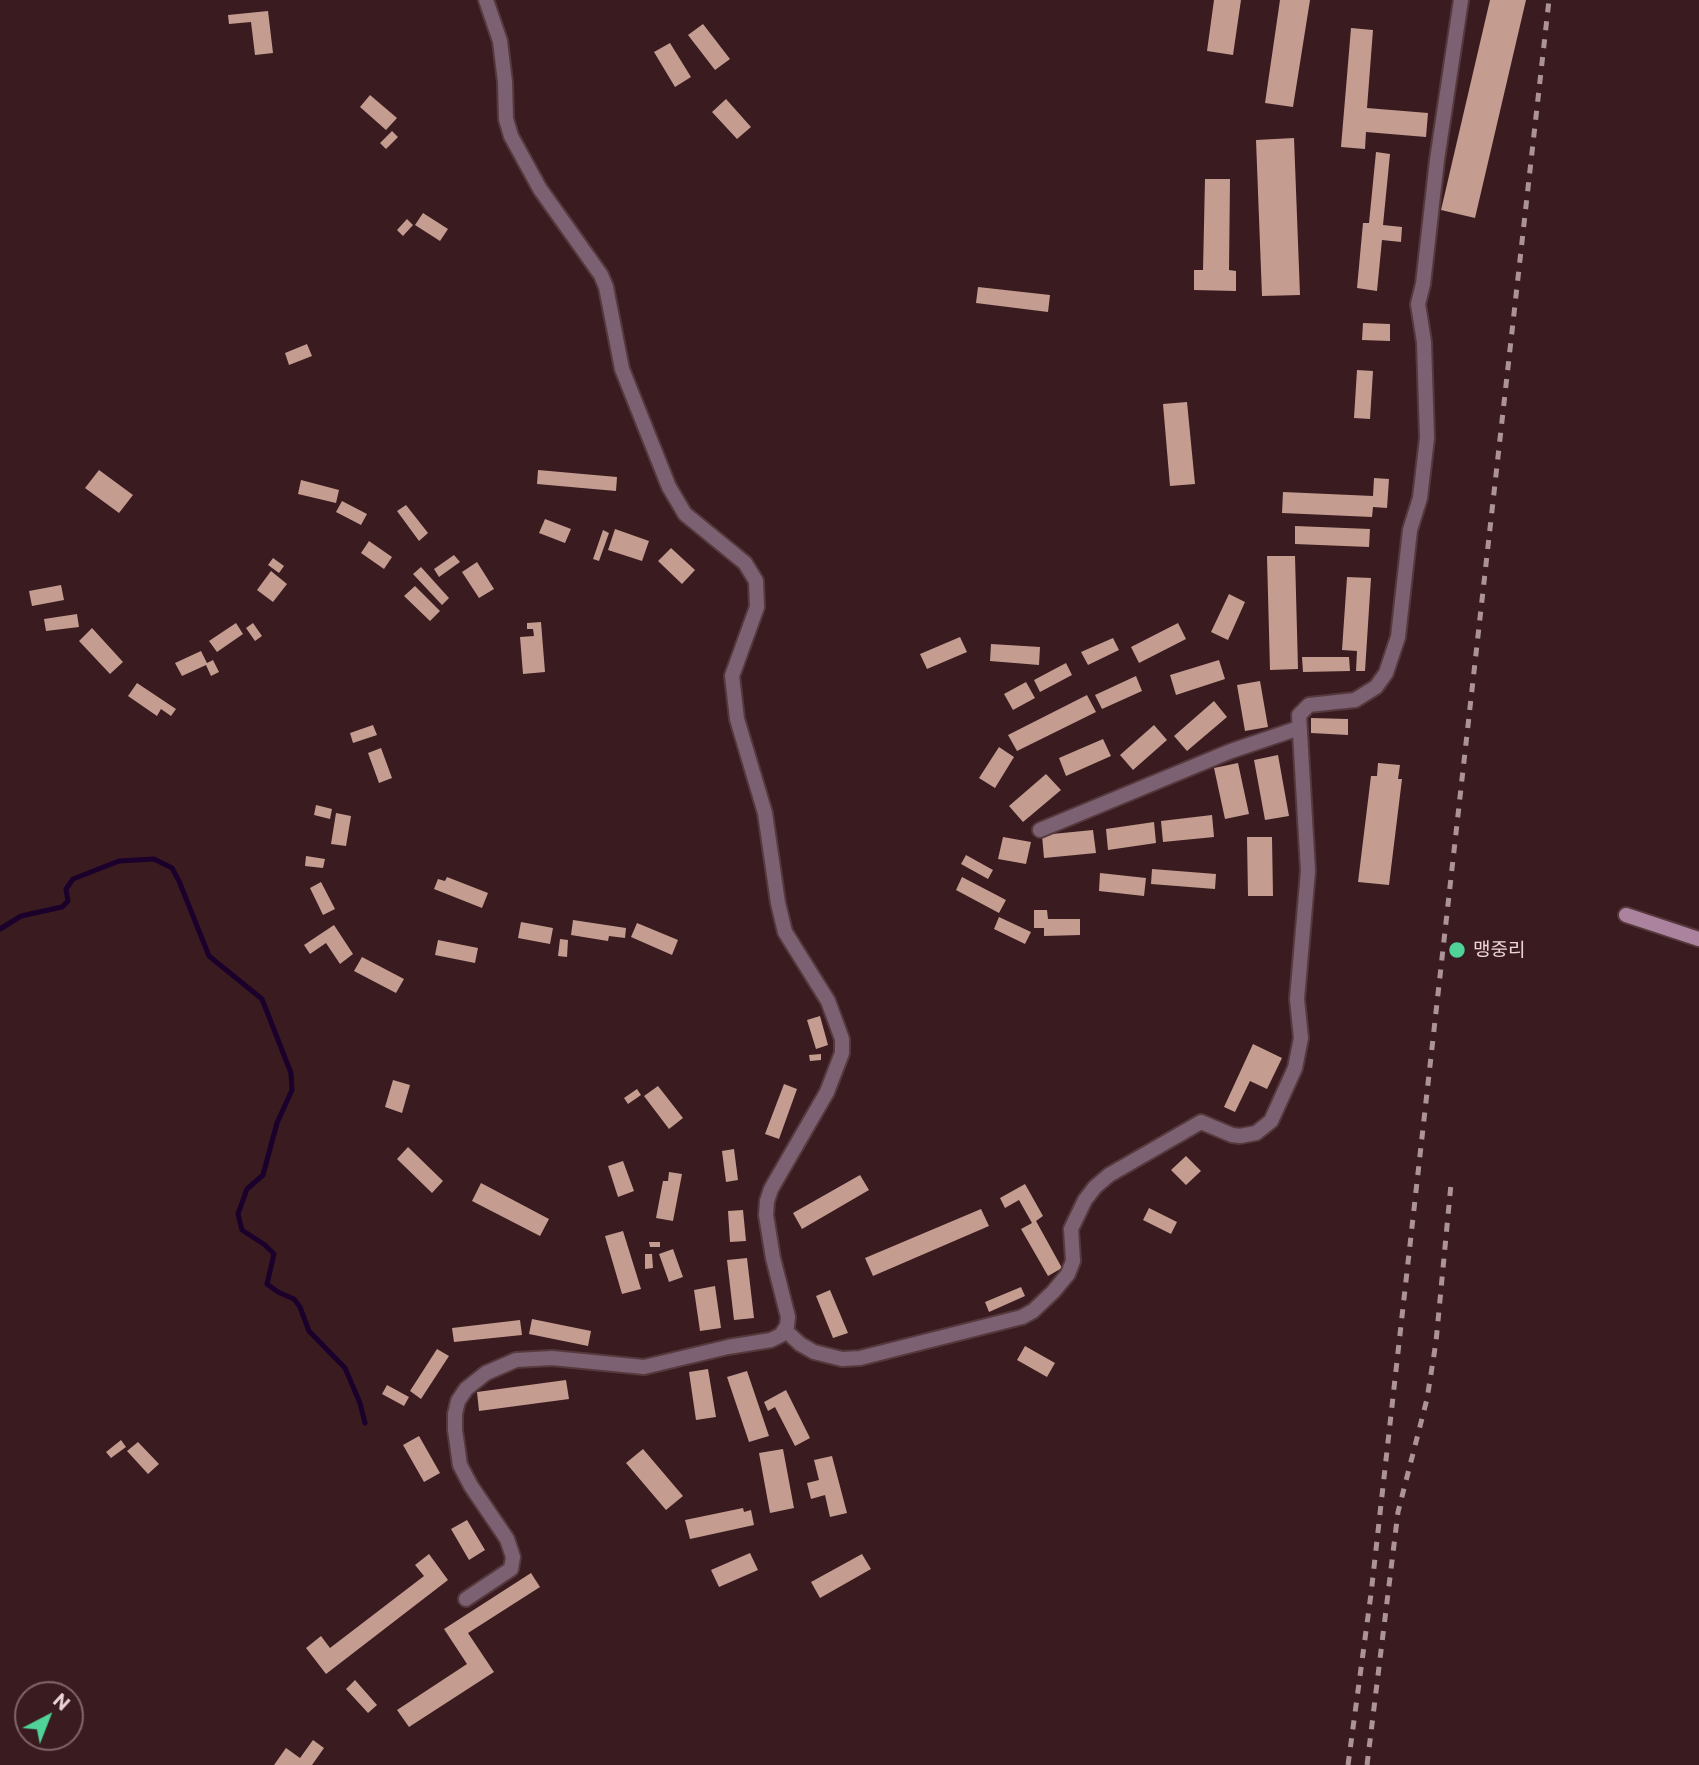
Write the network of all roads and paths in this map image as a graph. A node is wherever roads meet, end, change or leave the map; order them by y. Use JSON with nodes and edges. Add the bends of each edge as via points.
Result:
{"nodes":[{"id":1,"x":486,"y":0,"type":"edge"},
{"id":2,"x":1461,"y":0,"type":"edge"},
{"id":3,"x":1299,"y":728,"type":"junction"},
{"id":4,"x":1040,"y":830,"type":"dead end"},
{"id":5,"x":1626,"y":915,"type":"dead end"},
{"id":6,"x":1699,"y":939,"type":"edge"},
{"id":7,"x":785,"y":1330,"type":"junction"},
{"id":8,"x":466,"y":1599,"type":"dead end"}],
"edges":[{"from":1,"to":7,"type":"street","via":[[500,41],[511,136],[540,189],[601,275],[622,369],[669,487],[685,514],[745,563],[756,581],[757,607],[732,676],[737,719],[765,813],[785,932],[828,1001],[842,1039],[842,1054],[827,1092],[767,1201],[773,1258],[788,1317]]},
{"from":2,"to":3,"type":"street","via":[[1418,304],[1427,438],[1394,653],[1376,687],[1355,700],[1309,705],[1299,715]]},
{"from":3,"to":4,"type":"street","via":[[1231,751]]},
{"from":3,"to":7,"type":"street","via":[[1308,871],[1297,999],[1301,1038],[1296,1068],[1270,1121],[1256,1133],[1240,1136],[1201,1122],[1109,1175],[1085,1200],[1072,1229],[1069,1274],[1022,1317],[842,1359],[814,1352]]},
{"from":5,"to":6,"type":"main road"},
{"from":7,"to":8,"type":"street","via":[[771,1340],[644,1367],[552,1358],[516,1360],[475,1382],[458,1401],[456,1448],[471,1486],[507,1539],[513,1563],[511,1569]]}]}
